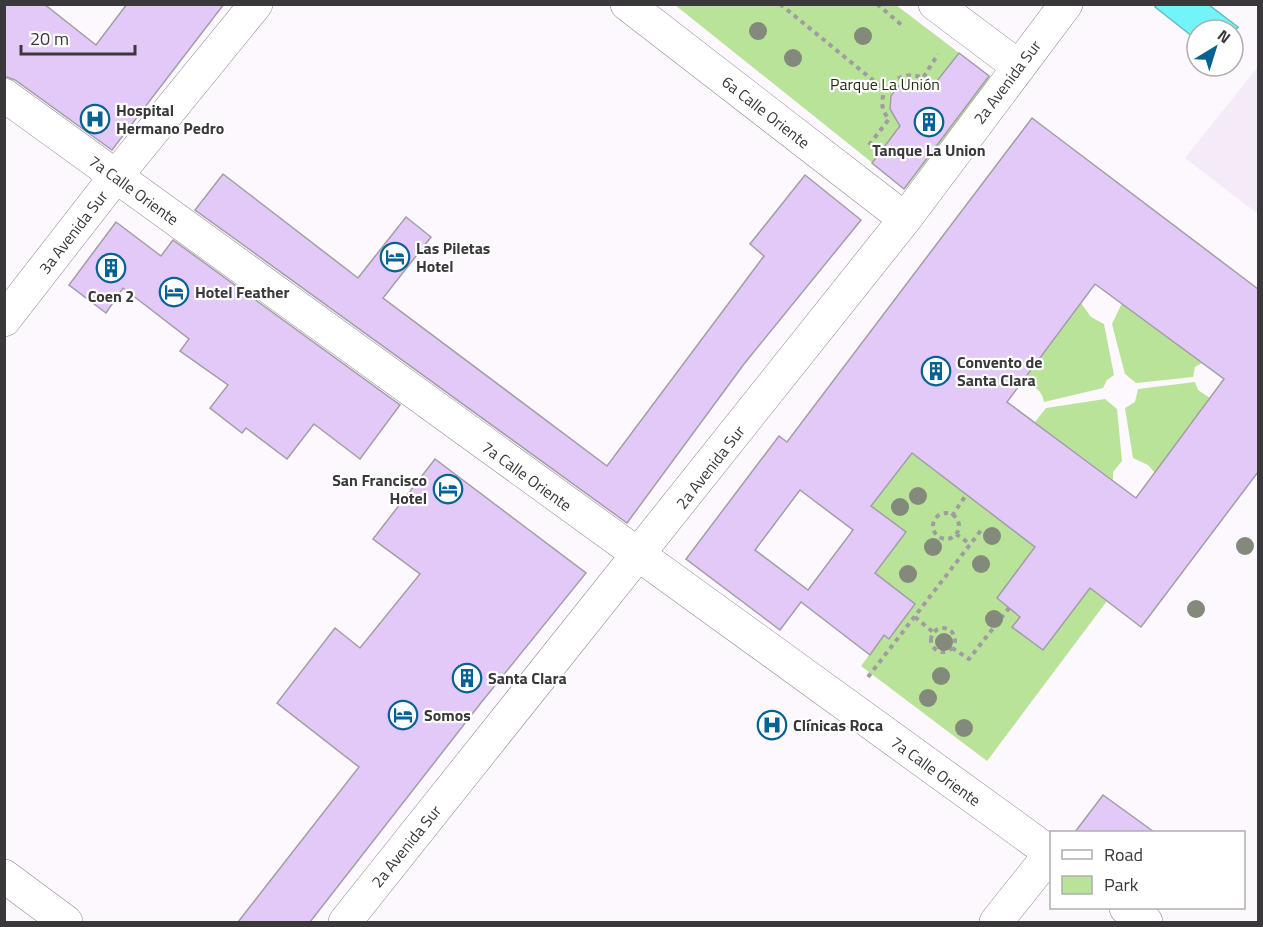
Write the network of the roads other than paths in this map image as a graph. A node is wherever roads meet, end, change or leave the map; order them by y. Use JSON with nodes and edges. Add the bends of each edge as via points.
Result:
{"nodes":[{"id":1,"x":256,"y":4,"type":"edge"},
{"id":2,"x":627,"y":4,"type":"edge"},
{"id":3,"x":935,"y":4,"type":"edge"},
{"id":4,"x":1066,"y":4,"type":"edge"},
{"id":5,"x":1019,"y":67,"type":"junction"},
{"id":6,"x":4,"y":95,"type":"edge"},
{"id":7,"x":116,"y":176,"type":"junction"},
{"id":8,"x":905,"y":219,"type":"junction"},
{"id":9,"x":4,"y":320,"type":"edge"},
{"id":10,"x":638,"y":557,"type":"junction"},
{"id":11,"x":1050,"y":853,"type":"edge"},
{"id":12,"x":1050,"y":855,"type":"edge"},
{"id":13,"x":4,"y":876,"type":"edge"},
{"id":14,"x":1127,"y":909,"type":"edge"},
{"id":15,"x":66,"y":922,"type":"edge"},
{"id":16,"x":345,"y":922,"type":"edge"},
{"id":17,"x":996,"y":922,"type":"edge"},
{"id":18,"x":1146,"y":922,"type":"edge"}],
"edges":[{"from":1,"to":7,"type":"street","name":"3a Avenida Sur"},
{"from":2,"to":8,"type":"street","name":"6a Calle Oriente"},
{"from":3,"to":5,"type":"street"},
{"from":4,"to":5,"type":"street","name":"2a Avenida Sur"},
{"from":5,"to":8,"type":"street","name":"2a Avenida Sur"},
{"from":6,"to":7,"type":"street","name":"7a Calle Oriente"},
{"from":7,"to":9,"type":"street","name":"3a Avenida Sur"},
{"from":7,"to":10,"type":"street","name":"7a Calle Oriente"},
{"from":8,"to":10,"type":"street","name":"2a Avenida Sur"},
{"from":10,"to":11,"type":"street","name":"7a Calle Oriente"},
{"from":10,"to":16,"type":"street","name":"2a Avenida Sur"},
{"from":12,"to":17,"type":"street"},
{"from":13,"to":15,"type":"street"},
{"from":14,"to":18,"type":"street"}]}
